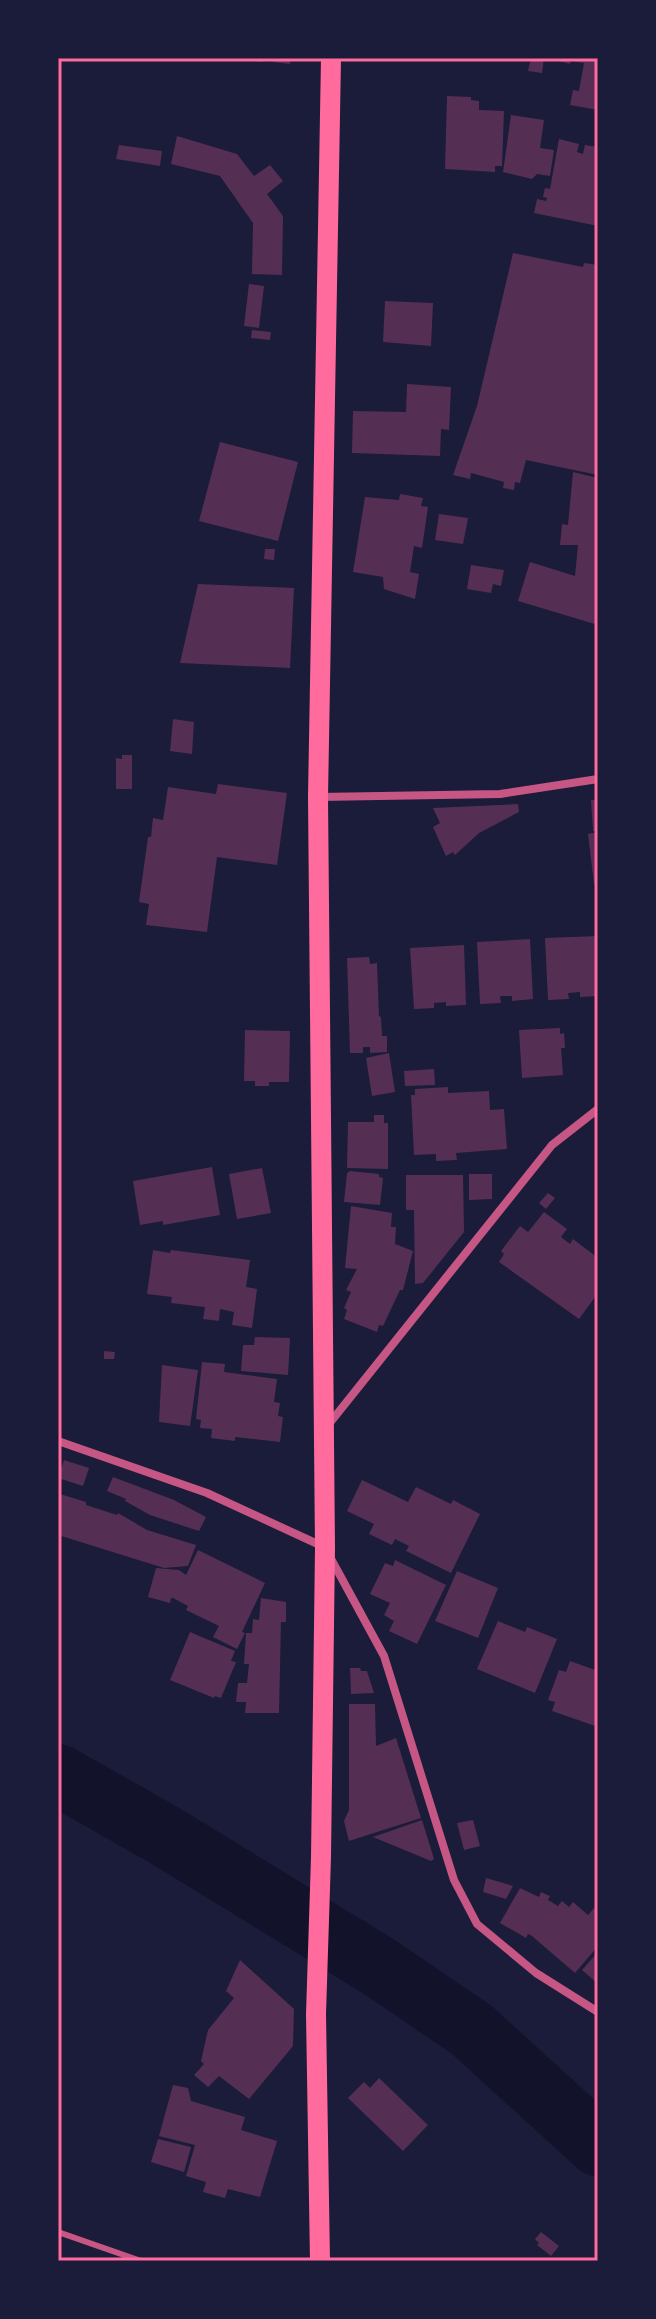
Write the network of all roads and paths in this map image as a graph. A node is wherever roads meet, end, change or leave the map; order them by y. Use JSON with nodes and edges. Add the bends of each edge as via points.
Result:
{"nodes":[{"id":1,"x":331,"y":58,"type":"edge"},
{"id":2,"x":598,"y":779,"type":"edge"},
{"id":3,"x":318,"y":797,"type":"junction"},
{"id":4,"x":598,"y":1109,"type":"edge"},
{"id":5,"x":324,"y":1430,"type":"junction"},
{"id":6,"x":58,"y":1441,"type":"edge"},
{"id":7,"x":325,"y":1548,"type":"junction"},
{"id":8,"x":598,"y":2012,"type":"edge"},
{"id":9,"x":58,"y":2232,"type":"edge"},
{"id":10,"x":141,"y":2261,"type":"edge"},
{"id":11,"x":320,"y":2261,"type":"edge"}],
"edges":[{"from":1,"to":3,"type":"main road"},
{"from":2,"to":3,"type":"street","via":[[500,794]]},
{"from":3,"to":5,"type":"main road"},
{"from":4,"to":5,"type":"street","via":[[552,1145]]},
{"from":5,"to":7,"type":"main road"},
{"from":6,"to":7,"type":"street","via":[[207,1493]]},
{"from":7,"to":8,"type":"street","via":[[384,1656],[454,1880],[477,1924],[536,1973]]},
{"from":7,"to":11,"type":"main road","via":[[316,2014]]},
{"from":9,"to":10,"type":"lane"}]}
